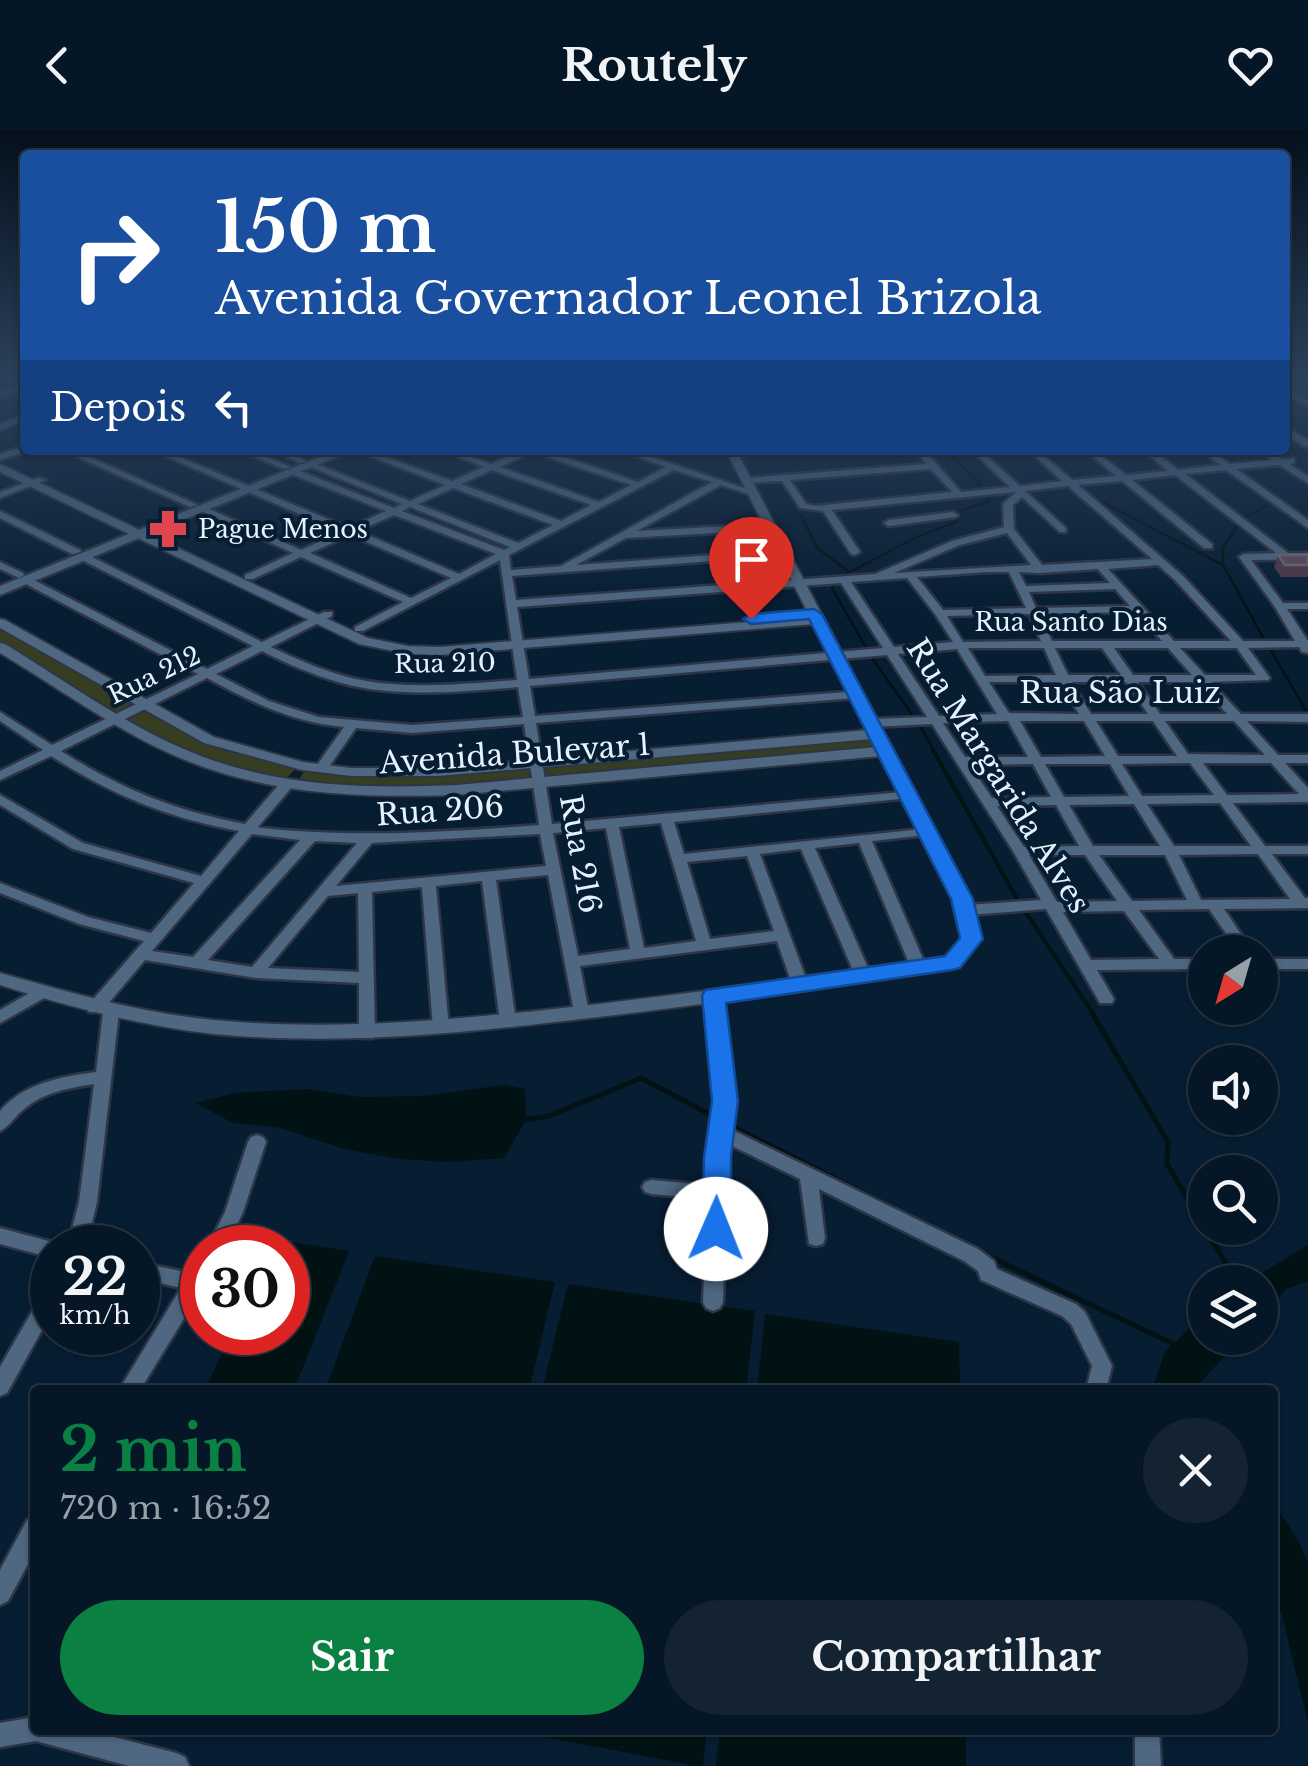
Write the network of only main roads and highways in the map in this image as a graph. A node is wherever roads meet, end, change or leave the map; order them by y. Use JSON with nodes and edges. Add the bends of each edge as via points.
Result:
{"nodes":[{"id":1,"x":319,"y":455,"type":"edge"},
{"id":2,"x":331,"y":455,"type":"edge"},
{"id":3,"x":298,"y":466,"type":"junction"},
{"id":4,"x":22,"y":578,"type":"junction"},
{"id":5,"x":0,"y":583,"type":"edge"},
{"id":6,"x":0,"y":591,"type":"edge"}],
"edges":[{"from":1,"to":3,"type":"main road"},
{"from":2,"to":3,"type":"main road"},
{"from":3,"to":4,"type":"main road"},
{"from":4,"to":5,"type":"main road"},
{"from":4,"to":6,"type":"main road"}]}
